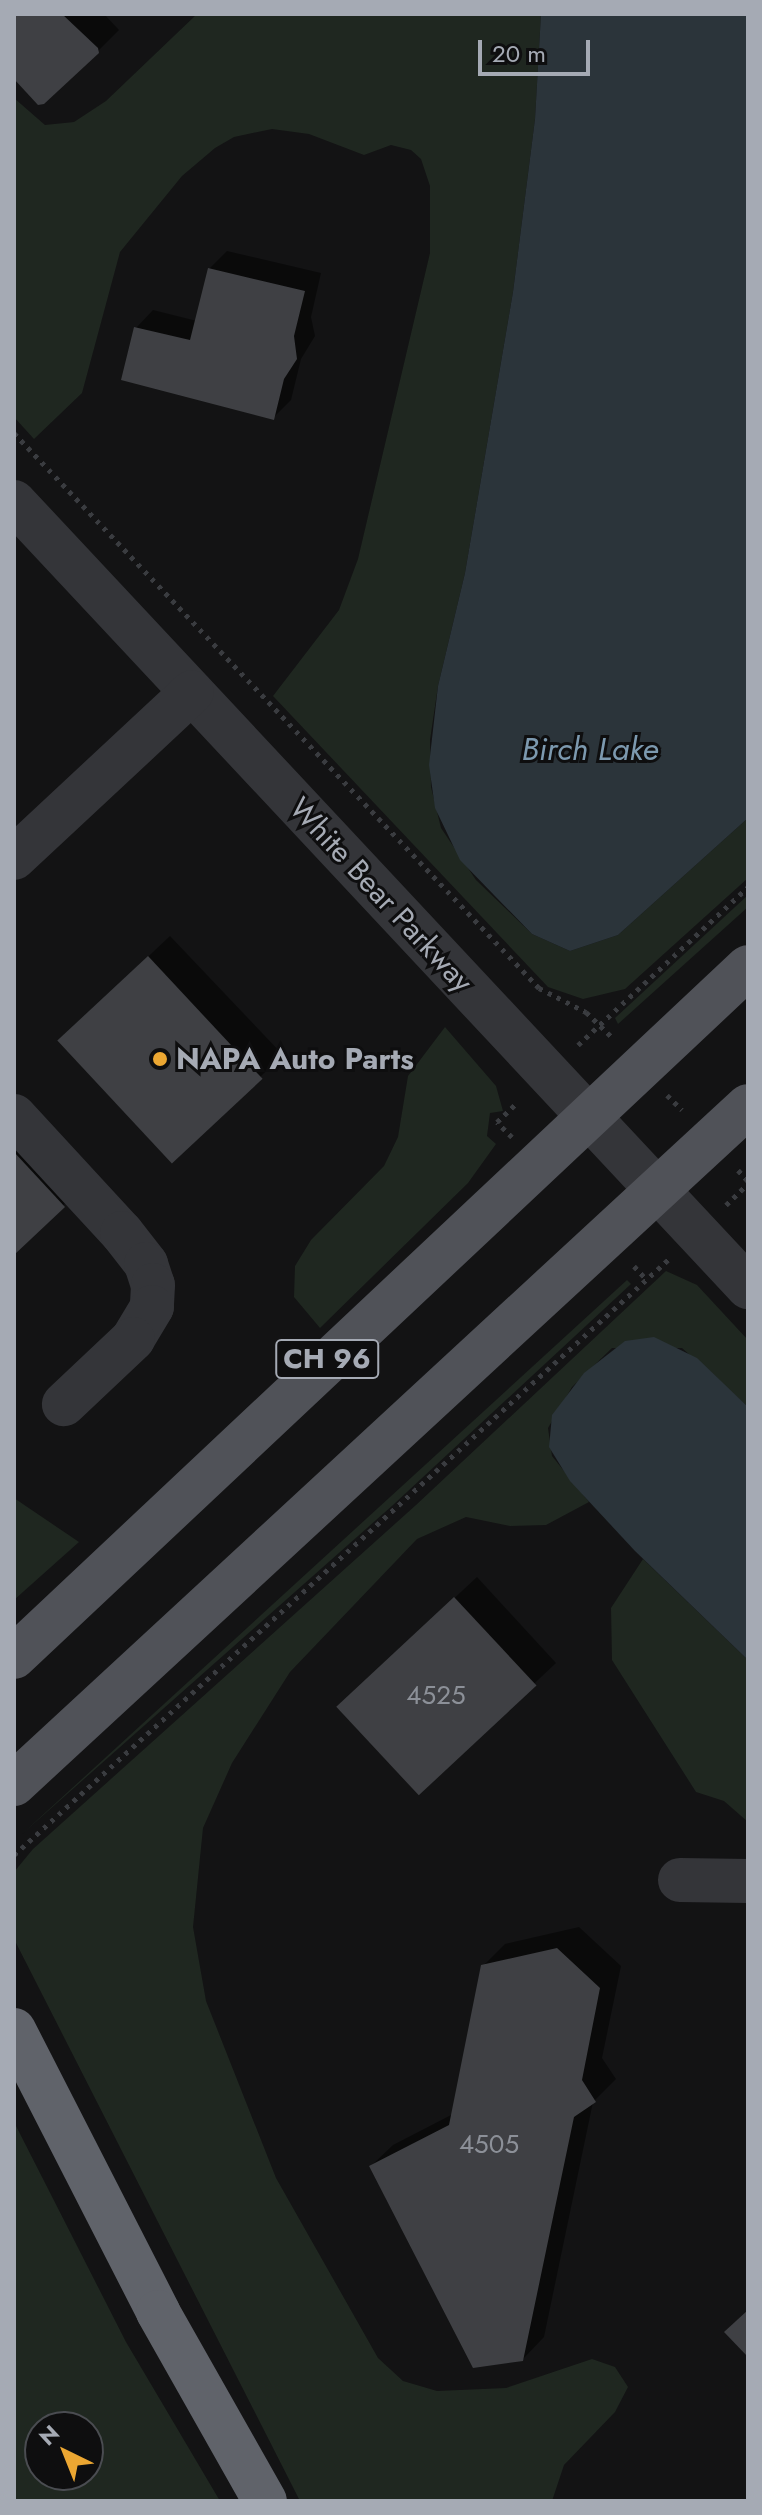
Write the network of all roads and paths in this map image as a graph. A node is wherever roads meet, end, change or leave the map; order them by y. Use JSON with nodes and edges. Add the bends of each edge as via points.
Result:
{"nodes":[{"id":1,"x":14,"y":433,"type":"edge"},
{"id":2,"x":14,"y":502,"type":"edge"},
{"id":3,"x":192,"y":692,"type":"junction"},
{"id":4,"x":14,"y":858,"type":"edge"},
{"id":5,"x":748,"y":887,"type":"edge"},
{"id":6,"x":748,"y":967,"type":"edge"},
{"id":7,"x":600,"y":1025,"type":"junction"},
{"id":8,"x":641,"y":1067,"type":"junction"},
{"id":9,"x":748,"y":1106,"type":"edge"},
{"id":10,"x":14,"y":1116,"type":"edge"},
{"id":11,"x":588,"y":1116,"type":"junction"},
{"id":12,"x":497,"y":1122,"type":"dead end"},
{"id":13,"x":711,"y":1140,"type":"junction"},
{"id":14,"x":537,"y":1164,"type":"junction"},
{"id":15,"x":748,"y":1182,"type":"edge"},
{"id":16,"x":657,"y":1190,"type":"junction"},
{"id":17,"x":696,"y":1233,"type":"junction"},
{"id":18,"x":606,"y":1237,"type":"junction"},
{"id":19,"x":647,"y":1280,"type":"junction"},
{"id":20,"x":748,"y":1287,"type":"edge"},
{"id":21,"x":64,"y":1404,"type":"dead end"},
{"id":22,"x":14,"y":1657,"type":"edge"},
{"id":23,"x":14,"y":1784,"type":"edge"},
{"id":24,"x":14,"y":1855,"type":"edge"},
{"id":25,"x":680,"y":1880,"type":"dead end"},
{"id":26,"x":748,"y":1881,"type":"edge"},
{"id":27,"x":14,"y":2030,"type":"edge"},
{"id":28,"x":265,"y":2501,"type":"edge"}],
"edges":[{"from":1,"to":7,"type":"path","via":[[539,988]]},
{"from":2,"to":3,"type":"street","name":"White Bear Parkway"},
{"from":3,"to":4,"type":"street"},
{"from":3,"to":11,"type":"street","name":"White Bear Parkway"},
{"from":5,"to":7,"type":"path"},
{"from":6,"to":8,"type":"main road","number":"CH 96"},
{"from":7,"to":8,"type":"path"},
{"from":8,"to":11,"type":"main road","number":"CH 96"},
{"from":8,"to":13,"type":"path"},
{"from":9,"to":13,"type":"main road"},
{"from":10,"to":21,"type":"street","via":[[131,1243],[153,1285],[152,1307],[133,1339]]},
{"from":11,"to":14,"type":"main road","number":"CH 96"},
{"from":11,"to":16,"type":"street","name":"White Bear Parkway"},
{"from":12,"to":14,"type":"path"},
{"from":13,"to":15,"type":"path"},
{"from":13,"to":16,"type":"main road"},
{"from":14,"to":22,"type":"main road","number":"CH 96"},
{"from":15,"to":17,"type":"path"},
{"from":16,"to":17,"type":"street","name":"White Bear Parkway"},
{"from":16,"to":18,"type":"main road"},
{"from":17,"to":19,"type":"path"},
{"from":17,"to":20,"type":"street","name":"White Bear Parkway"},
{"from":18,"to":19,"type":"path"},
{"from":18,"to":23,"type":"main road"},
{"from":19,"to":24,"type":"path"},
{"from":25,"to":26,"type":"street"},
{"from":27,"to":28,"type":"highway","via":[[158,2312]]}]}
